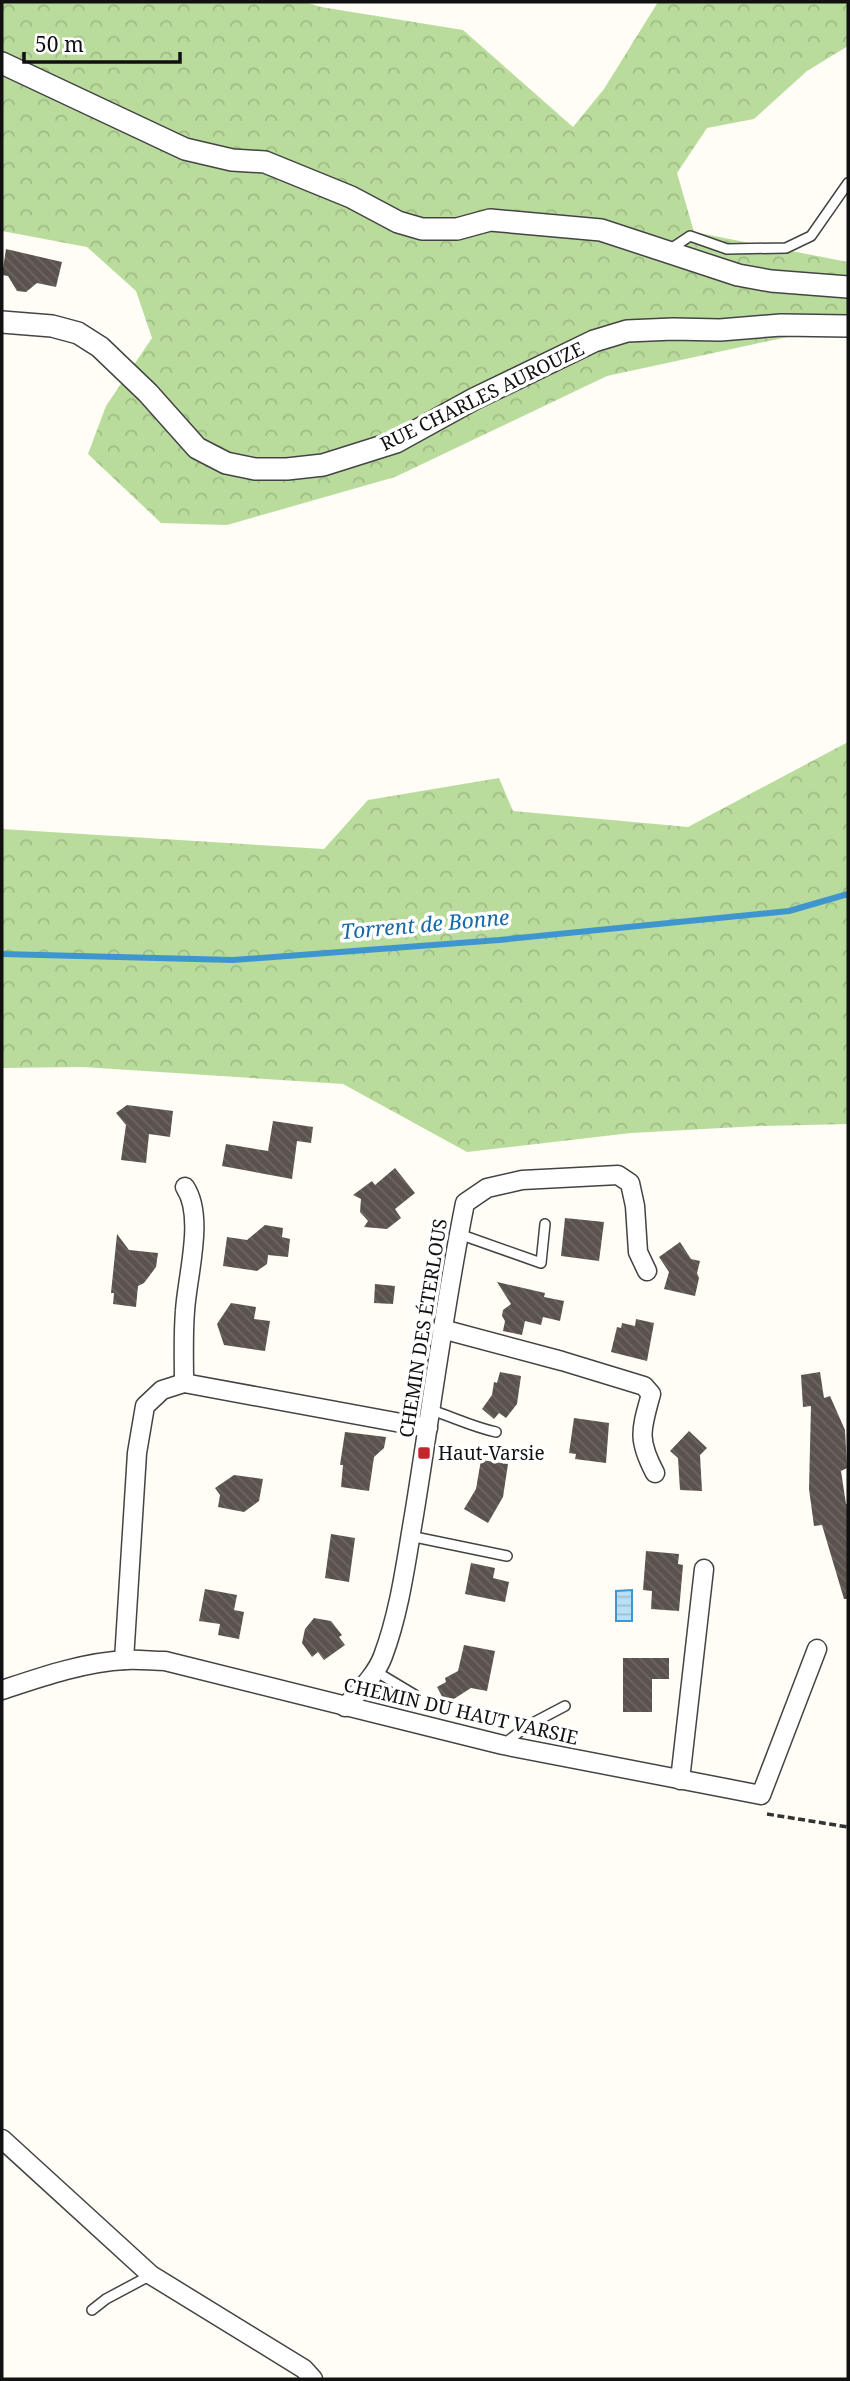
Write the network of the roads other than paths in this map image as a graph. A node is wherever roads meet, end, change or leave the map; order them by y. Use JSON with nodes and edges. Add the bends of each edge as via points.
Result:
{"nodes":[{"id":1,"x":2,"y":62,"type":"edge"},
{"id":2,"x":848,"y":183,"type":"edge"},
{"id":3,"x":668,"y":251,"type":"junction"},
{"id":4,"x":848,"y":287,"type":"edge"},
{"id":5,"x":2,"y":322,"type":"edge"},
{"id":6,"x":848,"y":326,"type":"edge"},
{"id":7,"x":185,"y":1187,"type":"dead end"},
{"id":8,"x":545,"y":1224,"type":"dead end"},
{"id":9,"x":458,"y":1234,"type":"junction"},
{"id":10,"x":647,"y":1271,"type":"dead end"},
{"id":11,"x":442,"y":1329,"type":"junction"},
{"id":12,"x":184,"y":1382,"type":"junction"},
{"id":13,"x":430,"y":1419,"type":"junction"},
{"id":14,"x":496,"y":1433,"type":"dead end"},
{"id":15,"x":655,"y":1473,"type":"dead end"},
{"id":16,"x":410,"y":1536,"type":"junction"},
{"id":17,"x":507,"y":1556,"type":"dead end"},
{"id":18,"x":704,"y":1569,"type":"dead end"},
{"id":19,"x":817,"y":1649,"type":"dead end"},
{"id":20,"x":124,"y":1660,"type":"junction"},
{"id":21,"x":374,"y":1671,"type":"junction"},
{"id":22,"x":2,"y":1690,"type":"edge"},
{"id":23,"x":415,"y":1695,"type":"dead end"},
{"id":24,"x":565,"y":1706,"type":"dead end"},
{"id":25,"x":345,"y":1707,"type":"junction"},
{"id":26,"x":503,"y":1745,"type":"junction"},
{"id":27,"x":680,"y":1780,"type":"junction"},
{"id":28,"x":2,"y":2139,"type":"edge"},
{"id":29,"x":150,"y":2275,"type":"junction"},
{"id":30,"x":92,"y":2310,"type":"dead end"},
{"id":31,"x":313,"y":2379,"type":"edge"}],
"edges":[{"from":1,"to":3,"type":"street","via":[[185,149],[265,162],[422,229],[457,229],[490,220],[547,224],[601,230]]},
{"from":2,"to":3,"type":"lane","via":[[811,236],[786,248],[727,248],[690,236]]},
{"from":3,"to":4,"type":"street","via":[[738,275]]},
{"from":5,"to":6,"type":"street","name":"RUE CHARLES AUROUZE","via":[[78,333],[100,347],[148,393],[197,448],[226,463],[287,470],[323,465],[396,442],[594,341],[627,331]]},
{"from":7,"to":12,"type":"street","via":[[192,1198],[194,1222]]},
{"from":8,"to":9,"type":"lane","via":[[541,1262]]},
{"from":9,"to":10,"type":"street","name":"CHEMIN DES ÉTERLOUS","via":[[465,1203],[487,1188],[522,1180],[618,1175],[630,1183],[638,1252]]},
{"from":9,"to":11,"type":"street","name":"CHEMIN DES ÉTERLOUS"},
{"from":11,"to":13,"type":"street","name":"CHEMIN DES ÉTERLOUS"},
{"from":11,"to":15,"type":"street","via":[[644,1386],[651,1394],[641,1437]]},
{"from":12,"to":13,"type":"street"},
{"from":12,"to":20,"type":"street","via":[[162,1391],[145,1406],[137,1452]]},
{"from":13,"to":14,"type":"lane","via":[[453,1417]]},
{"from":13,"to":16,"type":"street","name":"CHEMIN DES ÉTERLOUS"},
{"from":16,"to":17,"type":"lane"},
{"from":16,"to":21,"type":"street","name":"CHEMIN DES ÉTERLOUS","via":[[393,1623],[383,1658]]},
{"from":18,"to":27,"type":"street"},
{"from":19,"to":27,"type":"street","name":"CHEMIN DU HAUT VARSIE","via":[[761,1795]]},
{"from":20,"to":22,"type":"street","name":"CHEMIN DU HAUT VARSIE","via":[[42,1676]]},
{"from":20,"to":25,"type":"street","name":"CHEMIN DU HAUT VARSIE","via":[[165,1661]]},
{"from":21,"to":23,"type":"lane"},
{"from":21,"to":25,"type":"street","name":"CHEMIN DES ÉTERLOUS"},
{"from":24,"to":26,"type":"lane"},
{"from":25,"to":26,"type":"street","name":"CHEMIN DU HAUT VARSIE"},
{"from":26,"to":27,"type":"street","name":"CHEMIN DU HAUT VARSIE"},
{"from":28,"to":29,"type":"street"},
{"from":29,"to":30,"type":"lane"},
{"from":29,"to":31,"type":"street","via":[[304,2368]]}]}
